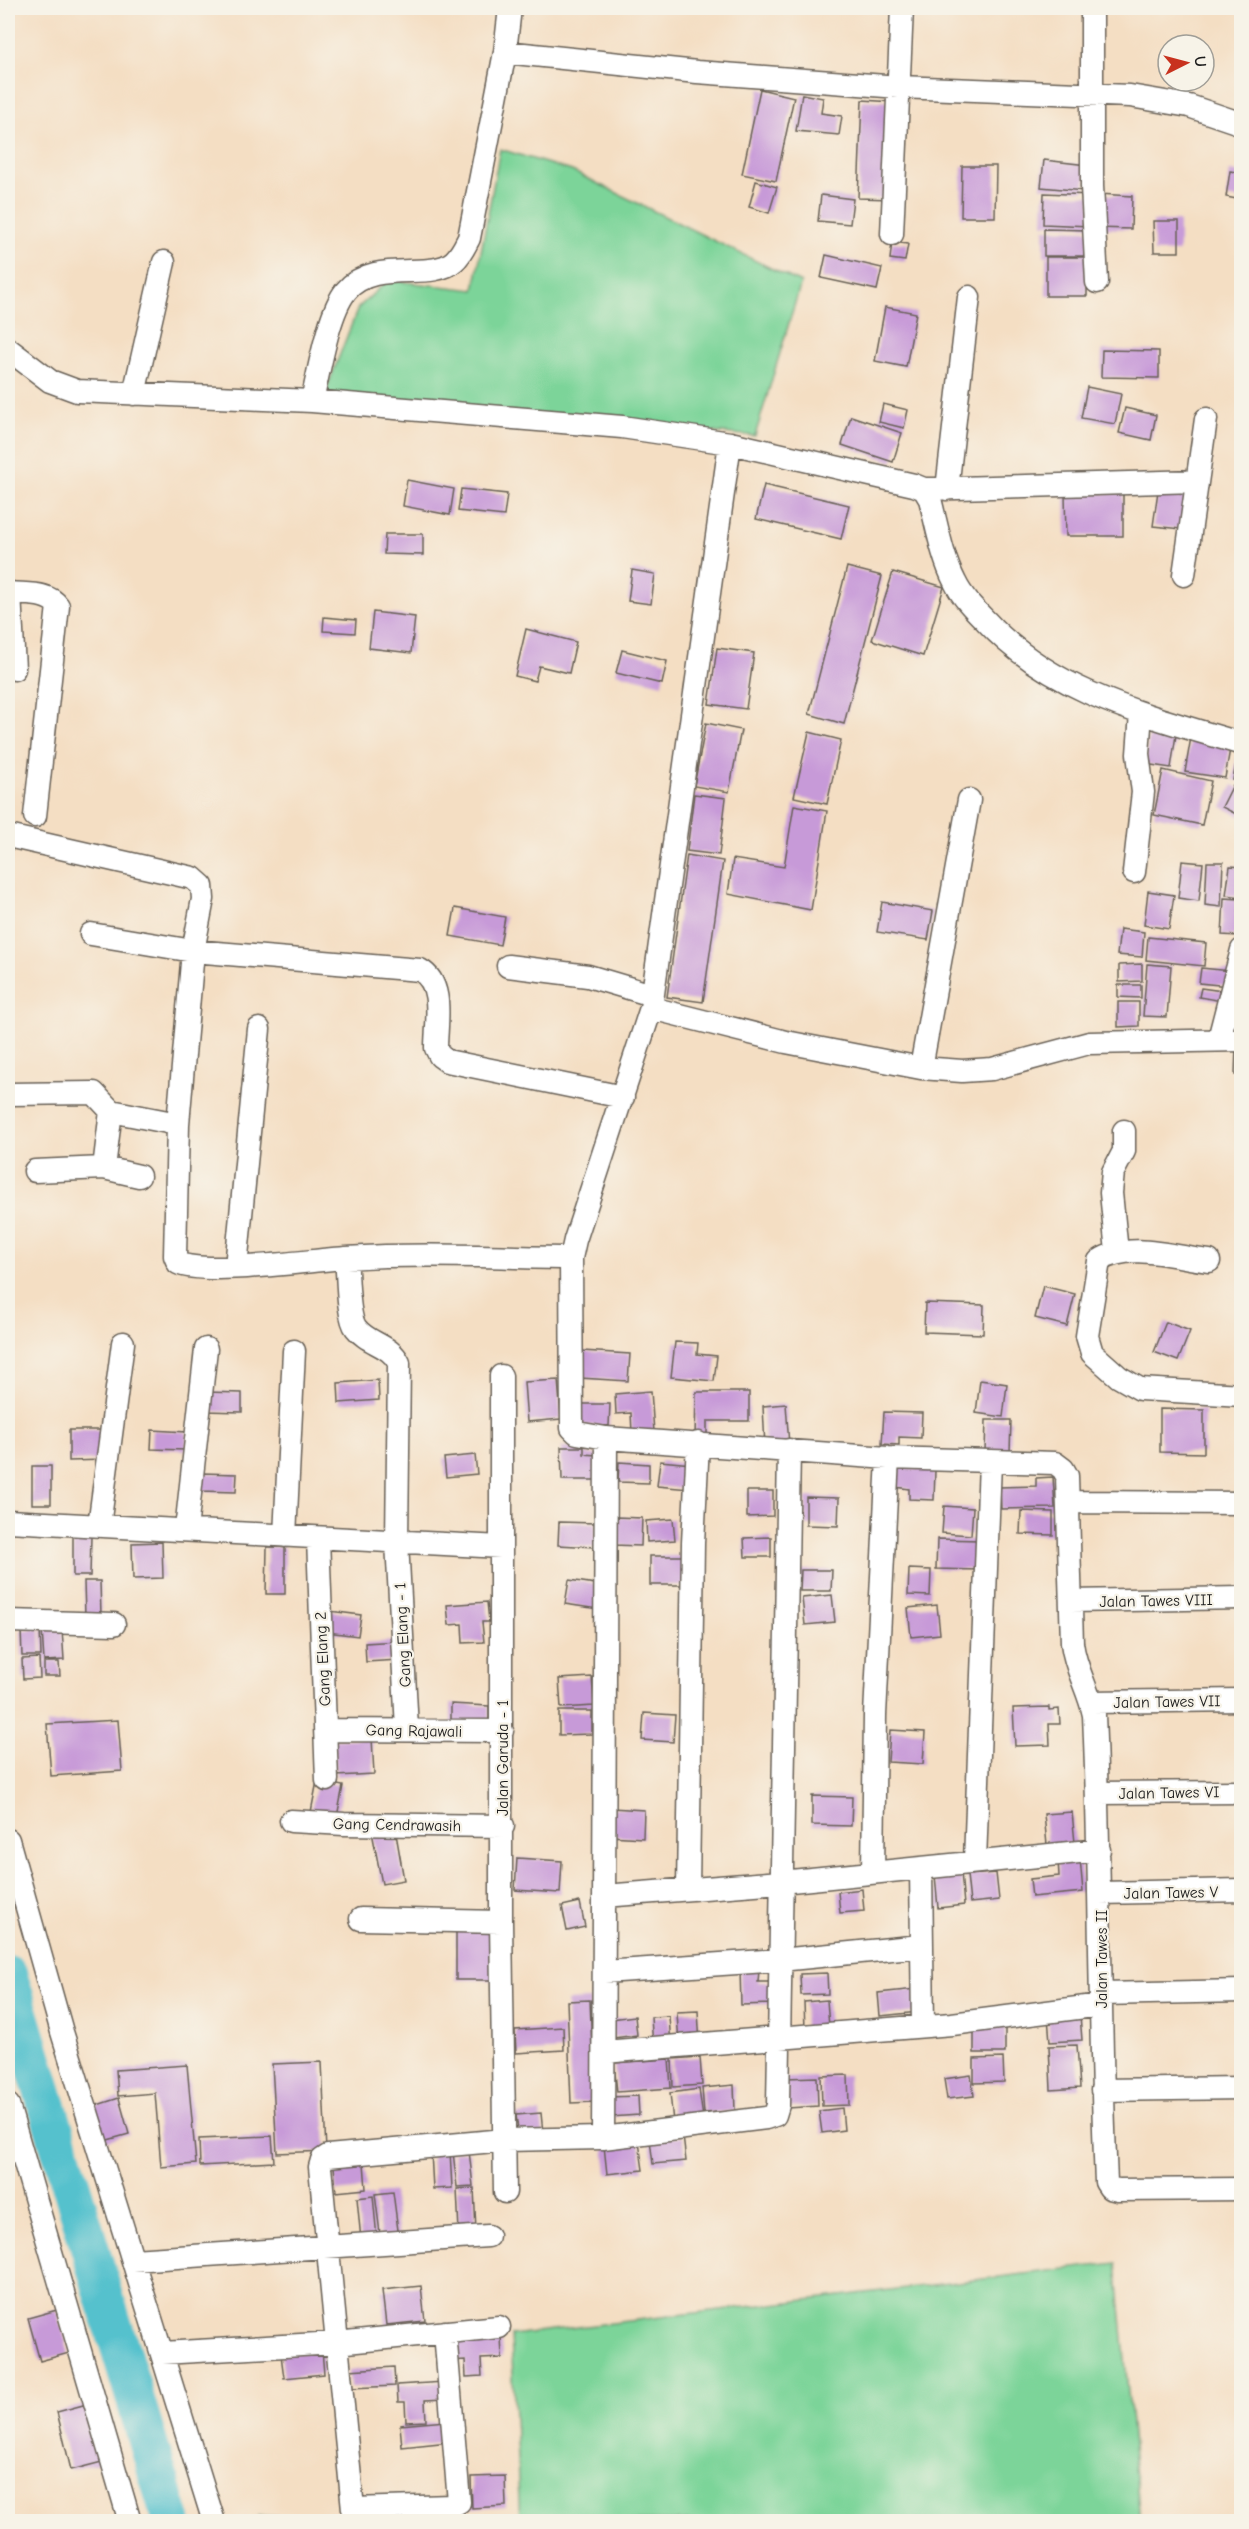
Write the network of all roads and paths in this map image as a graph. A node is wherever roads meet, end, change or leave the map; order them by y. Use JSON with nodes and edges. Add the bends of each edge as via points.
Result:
{"nodes":[{"id":1,"x":510,"y":8,"type":"edge"},
{"id":2,"x":902,"y":8,"type":"edge"},
{"id":3,"x":1092,"y":8,"type":"edge"},
{"id":4,"x":505,"y":52,"type":"junction"},
{"id":5,"x":899,"y":87,"type":"junction"},
{"id":6,"x":1091,"y":92,"type":"junction"},
{"id":7,"x":1242,"y":124,"type":"edge"},
{"id":8,"x":892,"y":234,"type":"dead end"},
{"id":9,"x":164,"y":262,"type":"dead end"},
{"id":10,"x":1096,"y":282,"type":"dead end"},
{"id":11,"x":969,"y":297,"type":"dead end"},
{"id":12,"x":8,"y":349,"type":"edge"},
{"id":13,"x":134,"y":394,"type":"junction"},
{"id":14,"x":312,"y":401,"type":"junction"},
{"id":15,"x":1206,"y":419,"type":"dead end"},
{"id":16,"x":730,"y":443,"type":"junction"},
{"id":17,"x":1197,"y":481,"type":"junction"},
{"id":18,"x":924,"y":489,"type":"junction"},
{"id":19,"x":947,"y":489,"type":"junction"},
{"id":20,"x":1184,"y":575,"type":"dead end"},
{"id":21,"x":9,"y":593,"type":"edge"},
{"id":22,"x":14,"y":669,"type":"dead end"},
{"id":23,"x":1141,"y":713,"type":"junction"},
{"id":24,"x":1242,"y":744,"type":"edge"},
{"id":25,"x":969,"y":800,"type":"dead end"},
{"id":26,"x":35,"y":816,"type":"dead end"},
{"id":27,"x":8,"y":836,"type":"edge"},
{"id":28,"x":1134,"y":872,"type":"dead end"},
{"id":29,"x":91,"y":934,"type":"dead end"},
{"id":30,"x":1242,"y":950,"type":"edge"},
{"id":31,"x":194,"y":951,"type":"junction"},
{"id":32,"x":508,"y":966,"type":"dead end"},
{"id":33,"x":652,"y":1001,"type":"junction"},
{"id":34,"x":259,"y":1029,"type":"dead end"},
{"id":35,"x":1230,"y":1040,"type":"edge"},
{"id":36,"x":921,"y":1068,"type":"junction"},
{"id":37,"x":8,"y":1094,"type":"edge"},
{"id":38,"x":623,"y":1098,"type":"junction"},
{"id":39,"x":111,"y":1111,"type":"junction"},
{"id":40,"x":178,"y":1124,"type":"junction"},
{"id":41,"x":1124,"y":1131,"type":"dead end"},
{"id":42,"x":104,"y":1168,"type":"junction"},
{"id":43,"x":35,"y":1171,"type":"dead end"},
{"id":44,"x":139,"y":1176,"type":"dead end"},
{"id":45,"x":1118,"y":1252,"type":"junction"},
{"id":46,"x":346,"y":1258,"type":"junction"},
{"id":47,"x":571,"y":1258,"type":"junction"},
{"id":48,"x":1209,"y":1261,"type":"dead end"},
{"id":49,"x":236,"y":1267,"type":"junction"},
{"id":50,"x":123,"y":1343,"type":"dead end"},
{"id":51,"x":206,"y":1349,"type":"dead end"},
{"id":52,"x":294,"y":1351,"type":"dead end"},
{"id":53,"x":501,"y":1376,"type":"dead end"},
{"id":54,"x":1242,"y":1395,"type":"edge"},
{"id":55,"x":606,"y":1438,"type":"junction"},
{"id":56,"x":699,"y":1443,"type":"junction"},
{"id":57,"x":789,"y":1450,"type":"junction"},
{"id":58,"x":888,"y":1458,"type":"junction"},
{"id":59,"x":990,"y":1462,"type":"junction"},
{"id":60,"x":1069,"y":1502,"type":"junction"},
{"id":61,"x":1242,"y":1503,"type":"edge"},
{"id":62,"x":8,"y":1521,"type":"edge"},
{"id":63,"x":99,"y":1526,"type":"junction"},
{"id":64,"x":186,"y":1530,"type":"junction"},
{"id":65,"x":285,"y":1536,"type":"junction"},
{"id":66,"x":318,"y":1538,"type":"junction"},
{"id":67,"x":397,"y":1542,"type":"junction"},
{"id":68,"x":501,"y":1548,"type":"junction"},
{"id":69,"x":1242,"y":1598,"type":"edge"},
{"id":70,"x":1071,"y":1601,"type":"junction"},
{"id":71,"x":8,"y":1621,"type":"edge"},
{"id":72,"x":114,"y":1624,"type":"dead end"},
{"id":73,"x":1242,"y":1700,"type":"edge"},
{"id":74,"x":1092,"y":1702,"type":"junction"},
{"id":75,"x":407,"y":1729,"type":"junction"},
{"id":76,"x":326,"y":1730,"type":"junction"},
{"id":77,"x":502,"y":1731,"type":"junction"},
{"id":78,"x":327,"y":1780,"type":"dead end"},
{"id":79,"x":1242,"y":1792,"type":"edge"},
{"id":80,"x":1096,"y":1793,"type":"junction"},
{"id":81,"x":291,"y":1821,"type":"dead end"},
{"id":82,"x":503,"y":1826,"type":"junction"},
{"id":83,"x":8,"y":1840,"type":"edge"},
{"id":84,"x":1099,"y":1850,"type":"junction"},
{"id":85,"x":975,"y":1861,"type":"junction"},
{"id":86,"x":921,"y":1869,"type":"junction"},
{"id":87,"x":873,"y":1872,"type":"junction"},
{"id":88,"x":781,"y":1882,"type":"junction"},
{"id":89,"x":688,"y":1889,"type":"junction"},
{"id":90,"x":1242,"y":1890,"type":"edge"},
{"id":91,"x":1101,"y":1893,"type":"junction"},
{"id":92,"x":604,"y":1896,"type":"junction"},
{"id":93,"x":361,"y":1919,"type":"dead end"},
{"id":94,"x":501,"y":1922,"type":"junction"},
{"id":95,"x":921,"y":1946,"type":"junction"},
{"id":96,"x":780,"y":1960,"type":"junction"},
{"id":97,"x":604,"y":1972,"type":"junction"},
{"id":98,"x":1242,"y":1991,"type":"edge"},
{"id":99,"x":1101,"y":1999,"type":"junction"},
{"id":100,"x":923,"y":2026,"type":"junction"},
{"id":101,"x":778,"y":2040,"type":"junction"},
{"id":102,"x":604,"y":2052,"type":"junction"},
{"id":103,"x":1242,"y":2088,"type":"edge"},
{"id":104,"x":1102,"y":2090,"type":"junction"},
{"id":105,"x":8,"y":2105,"type":"edge"},
{"id":106,"x":603,"y":2138,"type":"junction"},
{"id":107,"x":505,"y":2140,"type":"junction"},
{"id":108,"x":1242,"y":2189,"type":"edge"},
{"id":109,"x":505,"y":2192,"type":"dead end"},
{"id":110,"x":488,"y":2236,"type":"dead end"},
{"id":111,"x":326,"y":2247,"type":"junction"},
{"id":112,"x":133,"y":2260,"type":"junction"},
{"id":113,"x":499,"y":2327,"type":"dead end"},
{"id":114,"x":445,"y":2332,"type":"junction"},
{"id":115,"x":336,"y":2343,"type":"junction"},
{"id":116,"x":162,"y":2353,"type":"junction"},
{"id":117,"x":130,"y":2522,"type":"edge"},
{"id":118,"x":214,"y":2522,"type":"edge"}],
"edges":[{"from":1,"to":4,"type":"street"},
{"from":2,"to":5,"type":"street"},
{"from":3,"to":6,"type":"street"},
{"from":4,"to":5,"type":"street"},
{"from":4,"to":14,"type":"street","via":[[469,238],[453,263],[439,268],[372,274],[356,280],[337,304]]},
{"from":5,"to":6,"type":"street"},
{"from":5,"to":8,"type":"street"},
{"from":6,"to":7,"type":"street","via":[[1162,100]]},
{"from":6,"to":10,"type":"street"},
{"from":9,"to":13,"type":"street"},
{"from":11,"to":19,"type":"street"},
{"from":12,"to":13,"type":"street","via":[[61,386],[77,391]]},
{"from":13,"to":14,"type":"street"},
{"from":14,"to":16,"type":"street","via":[[622,427]]},
{"from":15,"to":17,"type":"street"},
{"from":16,"to":18,"type":"street"},
{"from":16,"to":33,"type":"street","name":"Jalan Tawes II"},
{"from":17,"to":19,"type":"street"},
{"from":17,"to":20,"type":"street"},
{"from":18,"to":19,"type":"street"},
{"from":18,"to":23,"type":"street","via":[[954,581],[965,600],[1003,639],[1059,680]]},
{"from":21,"to":22,"type":"street"},
{"from":21,"to":26,"type":"street","via":[[47,597],[58,606]]},
{"from":23,"to":24,"type":"street"},
{"from":23,"to":28,"type":"street","via":[[1138,753],[1143,792]]},
{"from":25,"to":36,"type":"street"},
{"from":27,"to":31,"type":"street","via":[[193,878],[202,886],[203,899]]},
{"from":29,"to":31,"type":"street"},
{"from":30,"to":35,"type":"street"},
{"from":31,"to":38,"type":"street","via":[[420,970],[429,975],[436,988],[436,1048],[447,1061]]},
{"from":31,"to":40,"type":"street"},
{"from":32,"to":33,"type":"street","via":[[588,976]]},
{"from":33,"to":36,"type":"street","via":[[786,1042]]},
{"from":33,"to":38,"type":"street","name":"Jalan Tawes II"},
{"from":34,"to":49,"type":"street"},
{"from":35,"to":36,"type":"street","via":[[1089,1043],[978,1071]]},
{"from":37,"to":39,"type":"street","via":[[93,1093]]},
{"from":38,"to":47,"type":"street","name":"Jalan Tawes II"},
{"from":39,"to":40,"type":"street"},
{"from":39,"to":42,"type":"street"},
{"from":40,"to":49,"type":"street","via":[[178,1263],[185,1267]]},
{"from":41,"to":45,"type":"street","via":[[1124,1151],[1113,1172],[1110,1193]]},
{"from":42,"to":43,"type":"street"},
{"from":42,"to":44,"type":"street"},
{"from":45,"to":48,"type":"street"},
{"from":45,"to":54,"type":"street","via":[[1099,1261],[1087,1336],[1092,1353],[1140,1389]]},
{"from":46,"to":47,"type":"street"},
{"from":46,"to":49,"type":"street"},
{"from":46,"to":67,"type":"street","name":"Gang Elang - 1","via":[[352,1321],[364,1335],[395,1354],[399,1363]]},
{"from":47,"to":55,"type":"street","name":"Jalan Tawes II","via":[[570,1421],[577,1433]]},
{"from":50,"to":63,"type":"street"},
{"from":51,"to":64,"type":"street"},
{"from":52,"to":65,"type":"street"},
{"from":53,"to":68,"type":"street","name":"Jalan Garuda - 1"},
{"from":55,"to":56,"type":"street","name":"Jalan Tawes II"},
{"from":55,"to":92,"type":"street"},
{"from":56,"to":57,"type":"street","name":"Jalan Tawes II"},
{"from":56,"to":89,"type":"street","via":[[692,1554]]},
{"from":57,"to":58,"type":"street","name":"Jalan Tawes II"},
{"from":57,"to":88,"type":"street"},
{"from":58,"to":59,"type":"street","name":"Jalan Tawes II"},
{"from":58,"to":87,"type":"street","via":[[874,1714]]},
{"from":59,"to":60,"type":"street","name":"Jalan Tawes II","via":[[1055,1463],[1067,1476]]},
{"from":59,"to":85,"type":"street"},
{"from":60,"to":61,"type":"street"},
{"from":60,"to":70,"type":"street","name":"Jalan Tawes II"},
{"from":62,"to":63,"type":"street"},
{"from":63,"to":64,"type":"street"},
{"from":64,"to":65,"type":"street"},
{"from":65,"to":66,"type":"street"},
{"from":66,"to":67,"type":"street"},
{"from":66,"to":76,"type":"street","name":"Gang Elang 2"},
{"from":67,"to":68,"type":"street"},
{"from":67,"to":75,"type":"street","name":"Gang Elang - 1"},
{"from":68,"to":77,"type":"street","name":"Jalan Garuda - 1"},
{"from":69,"to":70,"type":"street","name":"Jalan Tawes VIII"},
{"from":70,"to":74,"type":"street","name":"Jalan Tawes II","via":[[1073,1653]]},
{"from":71,"to":72,"type":"street"},
{"from":73,"to":74,"type":"street","name":"Jalan Tawes VII"},
{"from":74,"to":80,"type":"street","name":"Jalan Tawes II"},
{"from":75,"to":76,"type":"street","name":"Gang Rajawali"},
{"from":75,"to":77,"type":"street","name":"Gang Rajawali"},
{"from":76,"to":78,"type":"street","name":"Gang Elang 2"},
{"from":77,"to":82,"type":"street","name":"Jalan Garuda - 1"},
{"from":79,"to":80,"type":"street","name":"Jalan Tawes VI"},
{"from":80,"to":84,"type":"street","name":"Jalan Tawes II"},
{"from":81,"to":82,"type":"street","name":"Gang Cendrawasih"},
{"from":82,"to":94,"type":"street","name":"Jalan Garuda - 1"},
{"from":83,"to":112,"type":"street","via":[[62,2032]]},
{"from":84,"to":85,"type":"street"},
{"from":84,"to":91,"type":"street","name":"Jalan Tawes II"},
{"from":85,"to":86,"type":"street"},
{"from":86,"to":87,"type":"street"},
{"from":86,"to":95,"type":"street"},
{"from":87,"to":88,"type":"street"},
{"from":88,"to":89,"type":"street"},
{"from":88,"to":96,"type":"street"},
{"from":89,"to":92,"type":"street"},
{"from":90,"to":91,"type":"street","name":"Jalan Tawes V"},
{"from":91,"to":99,"type":"street","name":"Jalan Tawes II"},
{"from":92,"to":97,"type":"street"},
{"from":93,"to":94,"type":"street"},
{"from":94,"to":107,"type":"street","name":"Jalan Garuda - 1"},
{"from":95,"to":96,"type":"street"},
{"from":95,"to":100,"type":"street"},
{"from":96,"to":97,"type":"street"},
{"from":96,"to":101,"type":"street"},
{"from":97,"to":102,"type":"street"},
{"from":98,"to":99,"type":"street"},
{"from":99,"to":100,"type":"street"},
{"from":99,"to":104,"type":"street","name":"Jalan Tawes II"},
{"from":100,"to":101,"type":"street"},
{"from":101,"to":102,"type":"street"},
{"from":101,"to":106,"type":"street","via":[[778,2105],[774,2115]]},
{"from":102,"to":106,"type":"street"},
{"from":103,"to":104,"type":"street"},
{"from":104,"to":108,"type":"street","name":"Jalan Tawes II","via":[[1110,2188]]},
{"from":105,"to":117,"type":"street"},
{"from":106,"to":107,"type":"street"},
{"from":107,"to":109,"type":"street","name":"Jalan Garuda - 1"},
{"from":107,"to":111,"type":"street","via":[[328,2156],[320,2168]]},
{"from":110,"to":111,"type":"street"},
{"from":111,"to":112,"type":"street"},
{"from":111,"to":115,"type":"street"},
{"from":112,"to":116,"type":"street"},
{"from":113,"to":114,"type":"street"},
{"from":114,"to":115,"type":"street"},
{"from":114,"to":115,"type":"street","via":[[459,2502],[452,2506],[353,2509]]},
{"from":115,"to":116,"type":"street"},
{"from":116,"to":118,"type":"street"}]}
